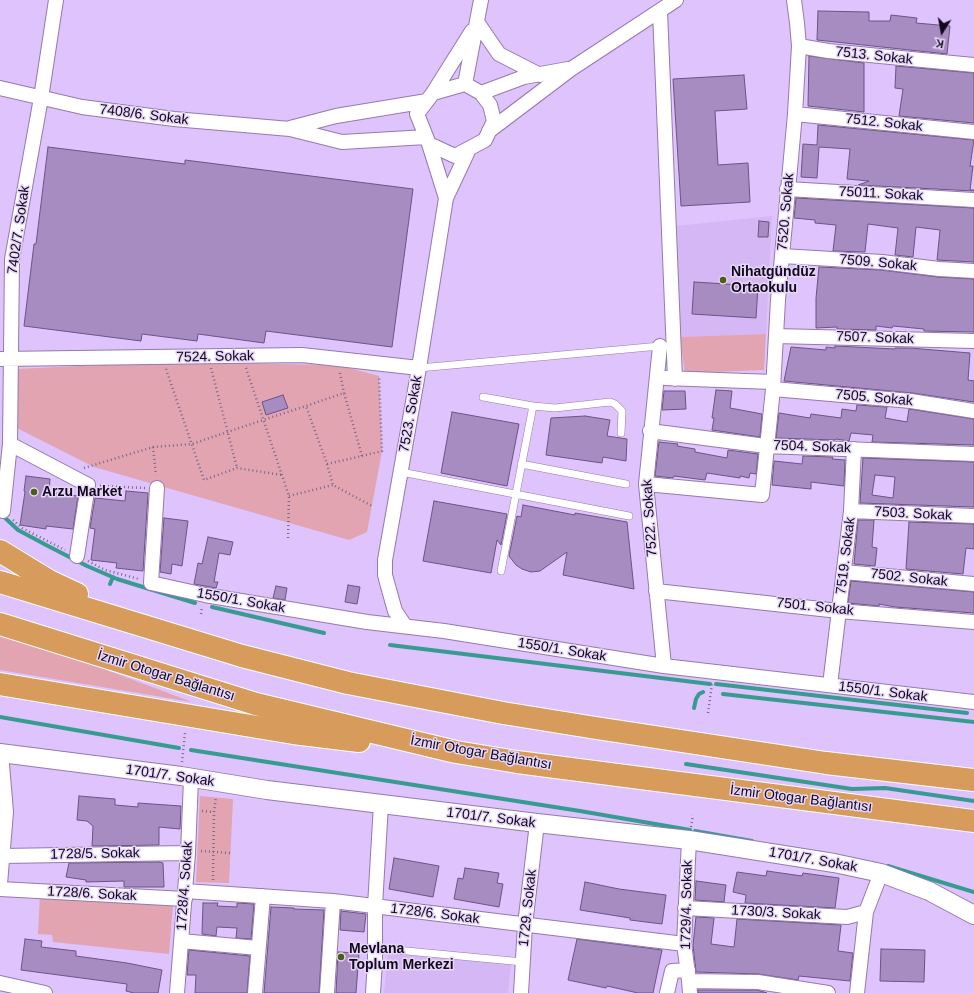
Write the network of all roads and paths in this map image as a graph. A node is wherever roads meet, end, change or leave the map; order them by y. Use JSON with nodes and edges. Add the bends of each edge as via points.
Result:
{"nodes":[{"id":1,"x":56,"y":0,"type":"edge"},
{"id":2,"x":481,"y":0,"type":"edge"},
{"id":3,"x":676,"y":0,"type":"edge"},
{"id":4,"x":794,"y":0,"type":"edge"},
{"id":5,"x":660,"y":11,"type":"junction"},
{"id":6,"x":477,"y":22,"type":"junction"},
{"id":7,"x":798,"y":46,"type":"junction"},
{"id":8,"x":974,"y":65,"type":"edge"},
{"id":9,"x":571,"y":69,"type":"junction"},
{"id":10,"x":540,"y":75,"type":"junction"},
{"id":11,"x":465,"y":84,"type":"junction"},
{"id":12,"x":0,"y":88,"type":"edge"},
{"id":13,"x":481,"y":93,"type":"junction"},
{"id":14,"x":430,"y":97,"type":"junction"},
{"id":15,"x":41,"y":98,"type":"junction"},
{"id":16,"x":795,"y":114,"type":"junction"},
{"id":17,"x":290,"y":128,"type":"junction"},
{"id":18,"x":489,"y":131,"type":"junction"},
{"id":19,"x":974,"y":132,"type":"edge"},
{"id":20,"x":427,"y":141,"type":"junction"},
{"id":21,"x":469,"y":149,"type":"junction"},
{"id":22,"x":787,"y":189,"type":"junction"},
{"id":23,"x":446,"y":198,"type":"junction"},
{"id":24,"x":974,"y":200,"type":"edge"},
{"id":25,"x":782,"y":256,"type":"junction"},
{"id":26,"x":974,"y":271,"type":"edge"},
{"id":27,"x":776,"y":336,"type":"junction"},
{"id":28,"x":974,"y":341,"type":"edge"},
{"id":29,"x":660,"y":346,"type":"joint"},
{"id":30,"x":242,"y":356,"type":"junction"},
{"id":31,"x":208,"y":357,"type":"junction"},
{"id":32,"x":162,"y":358,"type":"junction"},
{"id":33,"x":6,"y":359,"type":"edge"},
{"id":34,"x":419,"y":368,"type":"junction"},
{"id":35,"x":340,"y":372,"type":"dead end"},
{"id":36,"x":379,"y":373,"type":"dead end"},
{"id":37,"x":656,"y":378,"type":"junction"},
{"id":38,"x":675,"y":379,"type":"junction"},
{"id":39,"x":773,"y":386,"type":"junction"},
{"id":40,"x":344,"y":393,"type":"junction"},
{"id":41,"x":5,"y":396,"type":"edge"},
{"id":42,"x":483,"y":397,"type":"dead end"},
{"id":43,"x":306,"y":406,"type":"junction"},
{"id":44,"x":532,"y":406,"type":"junction"},
{"id":45,"x":974,"y":411,"type":"edge"},
{"id":46,"x":263,"y":420,"type":"junction"},
{"id":47,"x":650,"y":431,"type":"junction"},
{"id":48,"x":228,"y":432,"type":"junction"},
{"id":49,"x":621,"y":432,"type":"dead end"},
{"id":50,"x":10,"y":444,"type":"junction"},
{"id":51,"x":192,"y":444,"type":"junction"},
{"id":52,"x":766,"y":446,"type":"junction"},
{"id":53,"x":153,"y":447,"type":"junction"},
{"id":54,"x":854,"y":449,"type":"junction"},
{"id":55,"x":974,"y":454,"type":"edge"},
{"id":56,"x":362,"y":456,"type":"junction"},
{"id":57,"x":327,"y":464,"type":"junction"},
{"id":58,"x":521,"y":464,"type":"junction"},
{"id":59,"x":83,"y":468,"type":"dead end"},
{"id":60,"x":237,"y":468,"type":"junction"},
{"id":61,"x":401,"y":472,"type":"junction"},
{"id":62,"x":282,"y":475,"type":"junction"},
{"id":63,"x":626,"y":484,"type":"dead end"},
{"id":64,"x":646,"y":484,"type":"junction"},
{"id":65,"x":88,"y":485,"type":"junction"},
{"id":66,"x":333,"y":485,"type":"junction"},
{"id":67,"x":157,"y":488,"type":"junction"},
{"id":68,"x":516,"y":494,"type":"junction"},
{"id":69,"x":289,"y":496,"type":"junction"},
{"id":70,"x":372,"y":506,"type":"dead end"},
{"id":71,"x":3,"y":511,"type":"joint"},
{"id":72,"x":852,"y":511,"type":"junction"},
{"id":73,"x":629,"y":516,"type":"dead end"},
{"id":74,"x":974,"y":516,"type":"edge"},
{"id":75,"x":288,"y":540,"type":"dead end"},
{"id":76,"x":0,"y":551,"type":"edge"},
{"id":77,"x":77,"y":556,"type":"junction"},
{"id":78,"x":501,"y":571,"type":"dead end"},
{"id":79,"x":844,"y":572,"type":"junction"},
{"id":80,"x":0,"y":582,"type":"edge"},
{"id":81,"x":151,"y":583,"type":"junction"},
{"id":82,"x":974,"y":584,"type":"edge"},
{"id":83,"x":656,"y":590,"type":"junction"},
{"id":84,"x":839,"y":611,"type":"junction"},
{"id":85,"x":974,"y":622,"type":"edge"},
{"id":86,"x":0,"y":624,"type":"edge"},
{"id":87,"x":405,"y":626,"type":"junction"},
{"id":88,"x":154,"y":630,"type":"junction"},
{"id":89,"x":664,"y":666,"type":"junction"},
{"id":90,"x":714,"y":672,"type":"junction"},
{"id":91,"x":0,"y":684,"type":"edge"},
{"id":92,"x":830,"y":686,"type":"junction"},
{"id":93,"x":974,"y":702,"type":"edge"},
{"id":94,"x":708,"y":713,"type":"dead end"},
{"id":95,"x":185,"y":733,"type":"dead end"},
{"id":96,"x":456,"y":752,"type":"junction"},
{"id":97,"x":0,"y":753,"type":"edge"},
{"id":98,"x":186,"y":778,"type":"junction"},
{"id":99,"x":974,"y":780,"type":"edge"},
{"id":100,"x":218,"y":783,"type":"junction"},
{"id":101,"x":381,"y":804,"type":"junction"},
{"id":102,"x":974,"y":821,"type":"edge"},
{"id":103,"x":537,"y":823,"type":"junction"},
{"id":104,"x":2,"y":834,"type":"edge"},
{"id":105,"x":689,"y":840,"type":"junction"},
{"id":106,"x":188,"y":851,"type":"junction"},
{"id":107,"x":214,"y":852,"type":"junction"},
{"id":108,"x":230,"y":853,"type":"dead end"},
{"id":109,"x":2,"y":856,"type":"junction"},
{"id":110,"x":881,"y":873,"type":"junction"},
{"id":111,"x":0,"y":884,"type":"edge"},
{"id":112,"x":0,"y":889,"type":"edge"},
{"id":113,"x":213,"y":893,"type":"junction"},
{"id":114,"x":185,"y":895,"type":"junction"},
{"id":115,"x":263,"y":896,"type":"junction"},
{"id":116,"x":333,"y":901,"type":"junction"},
{"id":117,"x":375,"y":906,"type":"junction"},
{"id":118,"x":685,"y":908,"type":"junction"},
{"id":119,"x":866,"y":912,"type":"junction"},
{"id":120,"x":974,"y":915,"type":"edge"},
{"id":121,"x":525,"y":925,"type":"junction"},
{"id":122,"x":181,"y":941,"type":"junction"},
{"id":123,"x":684,"y":944,"type":"junction"},
{"id":124,"x":258,"y":948,"type":"junction"},
{"id":125,"x":375,"y":948,"type":"junction"},
{"id":126,"x":523,"y":962,"type":"junction"},
{"id":127,"x":689,"y":982,"type":"edge"},
{"id":128,"x":0,"y":983,"type":"edge"},
{"id":129,"x":775,"y":988,"type":"edge"},
{"id":130,"x":45,"y":993,"type":"edge"},
{"id":131,"x":176,"y":993,"type":"edge"},
{"id":132,"x":255,"y":993,"type":"edge"},
{"id":133,"x":327,"y":993,"type":"edge"},
{"id":134,"x":373,"y":993,"type":"edge"},
{"id":135,"x":521,"y":993,"type":"edge"},
{"id":136,"x":667,"y":993,"type":"edge"},
{"id":137,"x":828,"y":993,"type":"edge"},
{"id":138,"x":857,"y":993,"type":"edge"}],
"edges":[{"from":1,"to":15,"type":"street","name":"7402/7. Sokak"},
{"from":2,"to":6,"type":"street"},
{"from":3,"to":5,"type":"street"},
{"from":4,"to":7,"type":"street","name":"7520. Sokak"},
{"from":5,"to":9,"type":"street"},
{"from":5,"to":38,"type":"street"},
{"from":6,"to":10,"type":"street","via":[[499,54]]},
{"from":6,"to":11,"type":"street"},
{"from":6,"to":14,"type":"street"},
{"from":7,"to":8,"type":"street","name":"7513. Sokak"},
{"from":7,"to":16,"type":"street","name":"7520. Sokak"},
{"from":9,"to":10,"type":"street"},
{"from":9,"to":18,"type":"street"},
{"from":10,"to":13,"type":"street","via":[[524,77]]},
{"from":11,"to":13,"type":"street"},
{"from":11,"to":14,"type":"street"},
{"from":12,"to":15,"type":"street","name":"7408/6. Sokak"},
{"from":13,"to":18,"type":"street","via":[[492,111],[494,121]]},
{"from":14,"to":17,"type":"street"},
{"from":14,"to":20,"type":"street","via":[[417,114]]},
{"from":15,"to":17,"type":"street","name":"7408/6. Sokak","via":[[82,107],[174,119]]},
{"from":15,"to":33,"type":"street","name":"7402/7. Sokak","via":[[12,259]]},
{"from":16,"to":19,"type":"street","name":"7512. Sokak"},
{"from":16,"to":22,"type":"street","name":"7520. Sokak"},
{"from":17,"to":20,"type":"street","via":[[342,142]]},
{"from":18,"to":21,"type":"street","via":[[485,140]]},
{"from":20,"to":21,"type":"street","via":[[455,156]]},
{"from":20,"to":23,"type":"street"},
{"from":21,"to":23,"type":"street"},
{"from":22,"to":24,"type":"street","name":"75011. Sokak"},
{"from":22,"to":25,"type":"street","name":"7520. Sokak"},
{"from":23,"to":34,"type":"street","name":"7523. Sokak"},
{"from":25,"to":26,"type":"street","name":"7509. Sokak"},
{"from":25,"to":27,"type":"street","name":"7520. Sokak"},
{"from":27,"to":28,"type":"street","name":"7507. Sokak"},
{"from":27,"to":39,"type":"street","name":"7520. Sokak"},
{"from":29,"to":34,"type":"lane"},
{"from":29,"to":37,"type":"street","name":"7522. Sokak"},
{"from":30,"to":31,"type":"street","name":"7524. Sokak"},
{"from":30,"to":34,"type":"street","name":"7524. Sokak","via":[[302,355]]},
{"from":30,"to":46,"type":"path"},
{"from":31,"to":32,"type":"street","name":"7524. Sokak"},
{"from":31,"to":48,"type":"path"},
{"from":32,"to":33,"type":"street","name":"7524. Sokak"},
{"from":32,"to":51,"type":"path"},
{"from":33,"to":41,"type":"street","name":"7402/7. Sokak"},
{"from":34,"to":61,"type":"street","name":"7523. Sokak"},
{"from":35,"to":40,"type":"path"},
{"from":36,"to":56,"type":"path","via":[[382,451]]},
{"from":37,"to":38,"type":"street","name":"7505. Sokak"},
{"from":37,"to":47,"type":"street","name":"7522. Sokak"},
{"from":38,"to":39,"type":"street","name":"7505. Sokak"},
{"from":39,"to":45,"type":"street","name":"7505. Sokak","via":[[911,401]]},
{"from":39,"to":52,"type":"street","name":"7520. Sokak"},
{"from":40,"to":43,"type":"path"},
{"from":40,"to":56,"type":"path"},
{"from":41,"to":50,"type":"street","name":"7402/7. Sokak"},
{"from":42,"to":44,"type":"lane"},
{"from":43,"to":46,"type":"path"},
{"from":43,"to":57,"type":"path"},
{"from":44,"to":49,"type":"lane","via":[[555,408],[610,402],[622,411]]},
{"from":44,"to":58,"type":"lane"},
{"from":46,"to":48,"type":"path"},
{"from":46,"to":62,"type":"path"},
{"from":47,"to":52,"type":"street","name":"7504. Sokak"},
{"from":47,"to":64,"type":"street","name":"7522. Sokak"},
{"from":48,"to":51,"type":"path"},
{"from":48,"to":60,"type":"path"},
{"from":50,"to":65,"type":"street"},
{"from":50,"to":71,"type":"street","name":"7402/7. Sokak"},
{"from":51,"to":53,"type":"path"},
{"from":51,"to":60,"type":"path","via":[[204,480]]},
{"from":52,"to":54,"type":"street","name":"7504. Sokak"},
{"from":52,"to":64,"type":"street","name":"7520. Sokak","via":[[762,495]]},
{"from":53,"to":59,"type":"path"},
{"from":53,"to":67,"type":"path"},
{"from":54,"to":55,"type":"street","name":"7504. Sokak"},
{"from":54,"to":72,"type":"street","name":"7519. Sokak"},
{"from":56,"to":57,"type":"path"},
{"from":57,"to":66,"type":"path"},
{"from":58,"to":63,"type":"lane"},
{"from":58,"to":68,"type":"lane"},
{"from":60,"to":62,"type":"path"},
{"from":61,"to":68,"type":"lane"},
{"from":61,"to":87,"type":"street","name":"7523. Sokak","via":[[385,575],[395,611]]},
{"from":62,"to":69,"type":"path"},
{"from":64,"to":83,"type":"street","name":"7522. Sokak"},
{"from":65,"to":67,"type":"path"},
{"from":65,"to":77,"type":"street"},
{"from":66,"to":69,"type":"path"},
{"from":66,"to":70,"type":"path"},
{"from":67,"to":81,"type":"street"},
{"from":68,"to":73,"type":"lane"},
{"from":68,"to":78,"type":"lane"},
{"from":69,"to":75,"type":"path"},
{"from":71,"to":77,"type":"path","via":[[22,528]]},
{"from":72,"to":74,"type":"street","name":"7503. Sokak"},
{"from":72,"to":79,"type":"street","name":"7519. Sokak"},
{"from":76,"to":88,"type":"highway","via":[[49,581]]},
{"from":77,"to":81,"type":"path","via":[[105,570]]},
{"from":79,"to":82,"type":"street","name":"7502. Sokak"},
{"from":79,"to":84,"type":"street","name":"7519. Sokak"},
{"from":80,"to":88,"type":"highway"},
{"from":81,"to":87,"type":"street","name":"1550/1. Sokak","via":[[205,595]]},
{"from":83,"to":84,"type":"street","name":"7501. Sokak"},
{"from":83,"to":89,"type":"street","name":"7522. Sokak"},
{"from":84,"to":85,"type":"street","name":"7501. Sokak"},
{"from":84,"to":92,"type":"street","name":"7519. Sokak"},
{"from":86,"to":96,"type":"highway","name":"İzmir Otogar Bağlantısı","via":[[256,704]]},
{"from":87,"to":89,"type":"street","name":"1550/1. Sokak"},
{"from":88,"to":99,"type":"highway","via":[[348,683],[503,714],[826,763]]},
{"from":89,"to":90,"type":"street","name":"1550/1. Sokak"},
{"from":90,"to":92,"type":"street","name":"1550/1. Sokak"},
{"from":90,"to":94,"type":"path"},
{"from":91,"to":96,"type":"highway","via":[[293,733]]},
{"from":92,"to":93,"type":"street","name":"1550/1. Sokak"},
{"from":95,"to":98,"type":"path"},
{"from":96,"to":102,"type":"highway","name":"İzmir Otogar Bağlantısı"},
{"from":97,"to":98,"type":"street","name":"1701/7. Sokak"},
{"from":97,"to":104,"type":"street","via":[[6,812]]},
{"from":98,"to":100,"type":"street","name":"1701/7. Sokak"},
{"from":98,"to":106,"type":"street","name":"1728/4. Sokak"},
{"from":100,"to":101,"type":"street","name":"1701/7. Sokak"},
{"from":100,"to":107,"type":"path","via":[[214,812]]},
{"from":101,"to":103,"type":"street","name":"1701/7. Sokak"},
{"from":101,"to":117,"type":"street"},
{"from":103,"to":105,"type":"street","name":"1701/7. Sokak"},
{"from":103,"to":121,"type":"street","name":"1729. Sokak"},
{"from":104,"to":109,"type":"street"},
{"from":105,"to":110,"type":"street","name":"1701/7. Sokak"},
{"from":105,"to":118,"type":"street","name":"1729/4. Sokak"},
{"from":106,"to":107,"type":"path"},
{"from":106,"to":109,"type":"street","name":"1728/5. Sokak"},
{"from":106,"to":114,"type":"street","name":"1728/4. Sokak"},
{"from":107,"to":108,"type":"path"},
{"from":107,"to":113,"type":"path"},
{"from":109,"to":111,"type":"street"},
{"from":110,"to":119,"type":"street"},
{"from":110,"to":120,"type":"street","name":"1701/7. Sokak","via":[[929,891]]},
{"from":112,"to":114,"type":"street","name":"1728/6. Sokak"},
{"from":113,"to":114,"type":"street","name":"1728/6. Sokak"},
{"from":113,"to":115,"type":"street","name":"1728/6. Sokak"},
{"from":114,"to":122,"type":"street","name":"1728/4. Sokak"},
{"from":115,"to":116,"type":"street","name":"1728/6. Sokak"},
{"from":115,"to":124,"type":"street"},
{"from":116,"to":117,"type":"street","name":"1728/6. Sokak"},
{"from":116,"to":133,"type":"street"},
{"from":117,"to":121,"type":"street","name":"1728/6. Sokak"},
{"from":117,"to":125,"type":"street"},
{"from":118,"to":119,"type":"street","name":"1730/3. Sokak","via":[[847,917]]},
{"from":118,"to":123,"type":"street","name":"1729/4. Sokak"},
{"from":119,"to":138,"type":"street"},
{"from":121,"to":123,"type":"street","name":"1728/6. Sokak"},
{"from":121,"to":126,"type":"street","name":"1729. Sokak"},
{"from":122,"to":124,"type":"street"},
{"from":122,"to":131,"type":"street","name":"1728/4. Sokak"},
{"from":123,"to":127,"type":"street","name":"1729/4. Sokak"},
{"from":124,"to":132,"type":"street"},
{"from":125,"to":126,"type":"lane"},
{"from":125,"to":134,"type":"street"},
{"from":126,"to":135,"type":"street","name":"1729. Sokak"},
{"from":127,"to":129,"type":"street","via":[[758,982]]},
{"from":127,"to":136,"type":"street","via":[[672,971]]},
{"from":128,"to":130,"type":"street"},
{"from":129,"to":137,"type":"street"}]}
